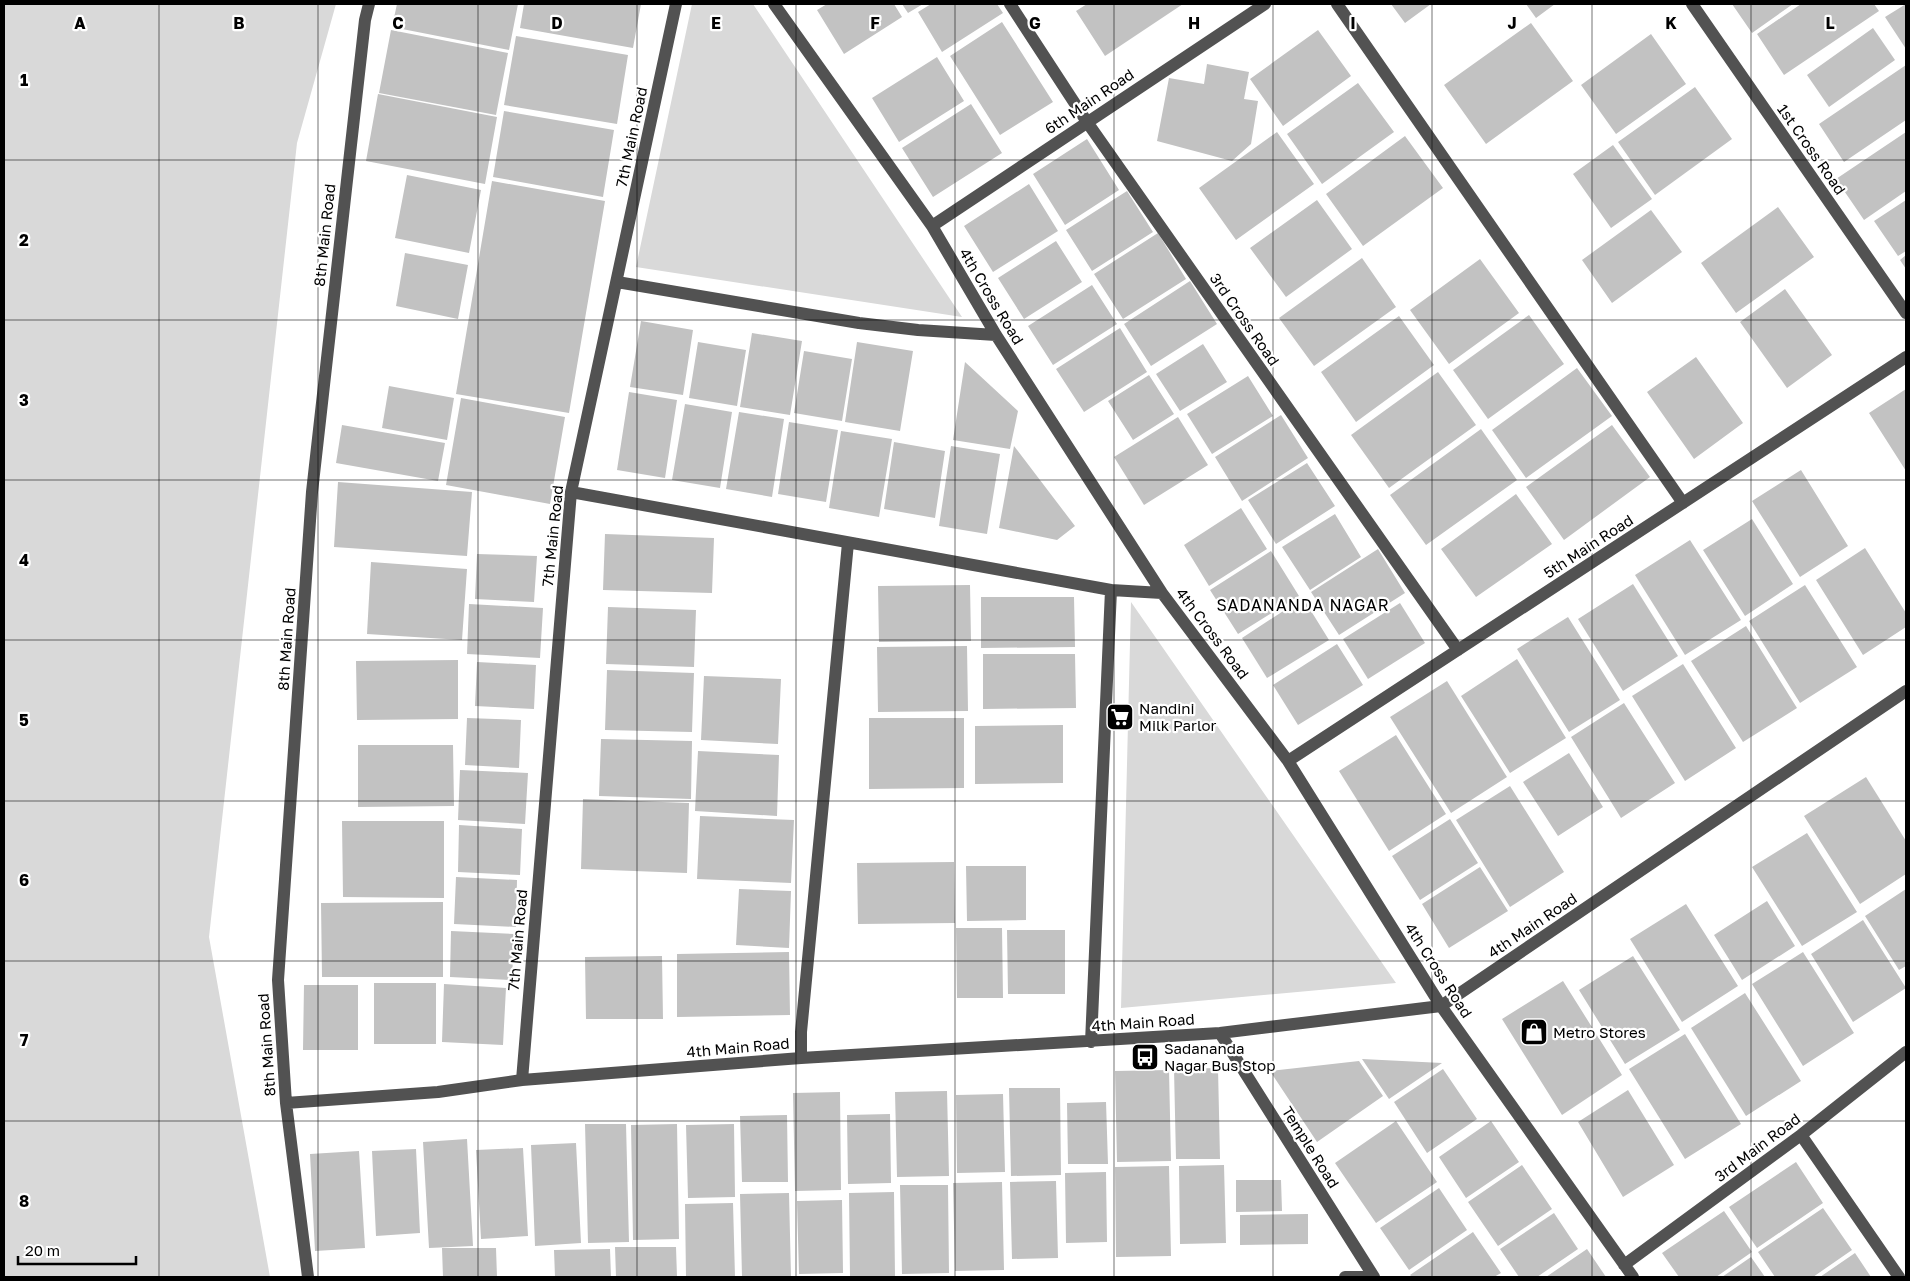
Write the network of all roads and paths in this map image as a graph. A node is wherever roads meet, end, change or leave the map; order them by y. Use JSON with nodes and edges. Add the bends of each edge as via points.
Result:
{"nodes":[{"id":1,"x":369,"y":4,"type":"edge"},
{"id":2,"x":676,"y":4,"type":"edge"},
{"id":3,"x":774,"y":4,"type":"edge"},
{"id":4,"x":1010,"y":4,"type":"edge"},
{"id":5,"x":1265,"y":4,"type":"edge"},
{"id":6,"x":1337,"y":4,"type":"edge"},
{"id":7,"x":1692,"y":4,"type":"edge"},
{"id":8,"x":1087,"y":122,"type":"junction"},
{"id":9,"x":932,"y":226,"type":"junction"},
{"id":10,"x":617,"y":282,"type":"junction"},
{"id":11,"x":1906,"y":313,"type":"edge"},
{"id":12,"x":996,"y":335,"type":"junction"},
{"id":13,"x":1906,"y":358,"type":"edge"},
{"id":14,"x":571,"y":492,"type":"junction"},
{"id":15,"x":1682,"y":503,"type":"junction"},
{"id":16,"x":848,"y":543,"type":"junction"},
{"id":17,"x":1112,"y":590,"type":"junction"},
{"id":18,"x":1162,"y":593,"type":"junction"},
{"id":19,"x":1458,"y":650,"type":"junction"},
{"id":20,"x":1906,"y":691,"type":"edge"},
{"id":21,"x":1288,"y":761,"type":"junction"},
{"id":22,"x":1441,"y":1006,"type":"junction"},
{"id":23,"x":1220,"y":1033,"type":"junction"},
{"id":24,"x":1091,"y":1042,"type":"junction"},
{"id":25,"x":1906,"y":1052,"type":"edge"},
{"id":26,"x":801,"y":1058,"type":"junction"},
{"id":27,"x":522,"y":1080,"type":"junction"},
{"id":28,"x":286,"y":1104,"type":"junction"},
{"id":29,"x":1801,"y":1135,"type":"junction"},
{"id":30,"x":1624,"y":1265,"type":"junction"},
{"id":31,"x":308,"y":1277,"type":"edge"},
{"id":32,"x":1344,"y":1277,"type":"edge"},
{"id":33,"x":1374,"y":1277,"type":"edge"},
{"id":34,"x":1633,"y":1277,"type":"edge"},
{"id":35,"x":1899,"y":1277,"type":"edge"}],
"edges":[{"from":1,"to":28,"type":"street","name":"8th Main Road","via":[[312,492],[278,980]]},
{"from":2,"to":10,"type":"street","name":"7th Main Road"},
{"from":3,"to":9,"type":"street","name":"4th Cross Road"},
{"from":4,"to":8,"type":"street","name":"3rd Cross Road"},
{"from":5,"to":8,"type":"street","name":"6th Main Road"},
{"from":6,"to":15,"type":"street"},
{"from":7,"to":11,"type":"street","name":"1st Cross Road"},
{"from":8,"to":9,"type":"street","name":"6th Main Road"},
{"from":8,"to":19,"type":"street","name":"3rd Cross Road"},
{"from":9,"to":12,"type":"street","name":"4th Cross Road"},
{"from":10,"to":12,"type":"street","via":[[859,323]]},
{"from":10,"to":14,"type":"street","name":"7th Main Road"},
{"from":12,"to":18,"type":"street","name":"4th Cross Road"},
{"from":13,"to":15,"type":"street","name":"5th Main Road"},
{"from":14,"to":16,"type":"street"},
{"from":14,"to":27,"type":"street","name":"7th Main Road"},
{"from":15,"to":19,"type":"street","name":"5th Main Road"},
{"from":16,"to":17,"type":"street"},
{"from":16,"to":26,"type":"street"},
{"from":17,"to":18,"type":"street"},
{"from":17,"to":24,"type":"street"},
{"from":18,"to":21,"type":"street","name":"4th Cross Road"},
{"from":19,"to":21,"type":"street","name":"5th Main Road"},
{"from":20,"to":22,"type":"street","name":"4th Main Road"},
{"from":21,"to":22,"type":"street","name":"4th Cross Road"},
{"from":22,"to":23,"type":"street","name":"4th Main Road"},
{"from":22,"to":30,"type":"street","name":"4th Cross Road"},
{"from":23,"to":24,"type":"street","name":"4th Main Road"},
{"from":23,"to":33,"type":"street","name":"Temple Road"},
{"from":24,"to":26,"type":"street","name":"4th Main Road"},
{"from":25,"to":29,"type":"street","name":"3rd Main Road"},
{"from":26,"to":27,"type":"street","name":"4th Main Road"},
{"from":27,"to":28,"type":"street","name":"4th Main Road","via":[[438,1092]]},
{"from":28,"to":31,"type":"street","name":"8th Main Road"},
{"from":29,"to":30,"type":"street","name":"3rd Main Road"},
{"from":29,"to":35,"type":"street"},
{"from":30,"to":34,"type":"street","name":"4th Cross Road"},
{"from":32,"to":33,"type":"street"}]}
